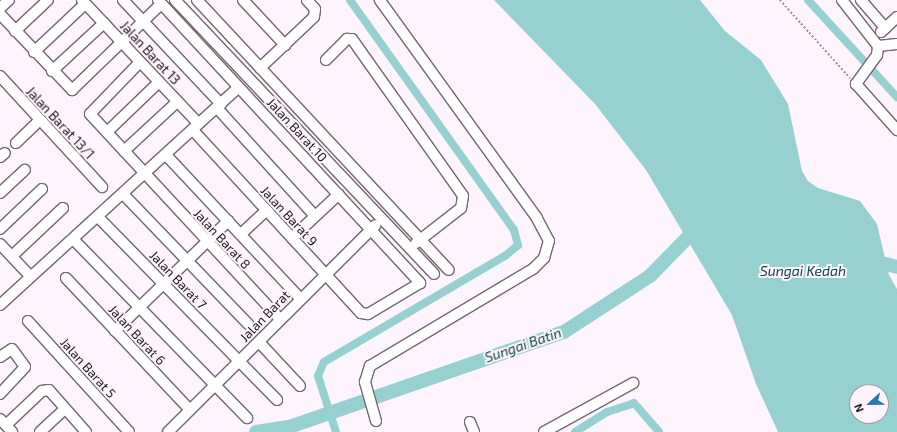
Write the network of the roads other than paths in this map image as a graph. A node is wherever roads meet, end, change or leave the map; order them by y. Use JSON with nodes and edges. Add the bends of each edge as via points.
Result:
{"nodes":[{"id":1,"x":9,"y":0,"type":"edge"},
{"id":2,"x":48,"y":0,"type":"edge"},
{"id":3,"x":123,"y":0,"type":"edge"},
{"id":4,"x":175,"y":0,"type":"edge"},
{"id":5,"x":197,"y":0,"type":"edge"},
{"id":6,"x":243,"y":0,"type":"edge"},
{"id":7,"x":307,"y":0,"type":"edge"},
{"id":8,"x":380,"y":0,"type":"edge"},
{"id":9,"x":842,"y":0,"type":"edge"},
{"id":10,"x":860,"y":0,"type":"edge"},
{"id":11,"x":83,"y":2,"type":"edge"},
{"id":12,"x":159,"y":2,"type":"edge"},
{"id":13,"x":0,"y":8,"type":"edge"},
{"id":14,"x":0,"y":14,"type":"edge"},
{"id":15,"x":897,"y":18,"type":"edge"},
{"id":16,"x":143,"y":21,"type":"junction"},
{"id":17,"x":104,"y":23,"type":"junction"},
{"id":18,"x":885,"y":28,"type":"junction"},
{"id":19,"x":15,"y":31,"type":"junction"},
{"id":20,"x":121,"y":42,"type":"junction"},
{"id":21,"x":897,"y":44,"type":"edge"},
{"id":22,"x":285,"y":45,"type":"junction"},
{"id":23,"x":877,"y":46,"type":"junction"},
{"id":24,"x":34,"y":52,"type":"junction"},
{"id":25,"x":326,"y":60,"type":"dead end"},
{"id":26,"x":140,"y":62,"type":"junction"},
{"id":27,"x":260,"y":68,"type":"junction"},
{"id":28,"x":52,"y":71,"type":"junction"},
{"id":29,"x":0,"y":76,"type":"edge"},
{"id":30,"x":159,"y":82,"type":"junction"},
{"id":31,"x":239,"y":88,"type":"junction"},
{"id":32,"x":178,"y":102,"type":"junction"},
{"id":33,"x":219,"y":106,"type":"junction"},
{"id":34,"x":40,"y":120,"type":"junction"},
{"id":35,"x":196,"y":127,"type":"junction"},
{"id":36,"x":897,"y":130,"type":"edge"},
{"id":37,"x":107,"y":132,"type":"junction"},
{"id":38,"x":16,"y":142,"type":"dead end"},
{"id":39,"x":124,"y":151,"type":"junction"},
{"id":40,"x":166,"y":155,"type":"junction"},
{"id":41,"x":25,"y":170,"type":"dead end"},
{"id":42,"x":146,"y":175,"type":"junction"},
{"id":43,"x":102,"y":187,"type":"dead end"},
{"id":44,"x":42,"y":188,"type":"dead end"},
{"id":45,"x":0,"y":193,"type":"edge"},
{"id":46,"x":124,"y":194,"type":"junction"},
{"id":47,"x":339,"y":194,"type":"junction"},
{"id":48,"x":63,"y":208,"type":"dead end"},
{"id":49,"x":267,"y":210,"type":"junction"},
{"id":50,"x":98,"y":216,"type":"junction"},
{"id":51,"x":315,"y":216,"type":"junction"},
{"id":52,"x":382,"y":220,"type":"junction"},
{"id":53,"x":228,"y":221,"type":"junction"},
{"id":54,"x":372,"y":229,"type":"junction"},
{"id":55,"x":0,"y":230,"type":"edge"},
{"id":56,"x":241,"y":234,"type":"junction"},
{"id":57,"x":292,"y":238,"type":"junction"},
{"id":58,"x":74,"y":239,"type":"junction"},
{"id":59,"x":420,"y":240,"type":"junction"},
{"id":60,"x":206,"y":242,"type":"junction"},
{"id":61,"x":0,"y":244,"type":"edge"},
{"id":62,"x":410,"y":249,"type":"junction"},
{"id":63,"x":12,"y":256,"type":"junction"},
{"id":64,"x":187,"y":260,"type":"junction"},
{"id":65,"x":448,"y":270,"type":"dead end"},
{"id":66,"x":325,"y":274,"type":"junction"},
{"id":67,"x":434,"y":274,"type":"dead end"},
{"id":68,"x":30,"y":276,"type":"junction"},
{"id":69,"x":66,"y":278,"type":"dead end"},
{"id":70,"x":163,"y":284,"type":"junction"},
{"id":71,"x":300,"y":298,"type":"junction"},
{"id":72,"x":0,"y":305,"type":"edge"},
{"id":73,"x":139,"y":307,"type":"junction"},
{"id":74,"x":368,"y":314,"type":"joint"},
{"id":75,"x":280,"y":319,"type":"junction"},
{"id":76,"x":28,"y":321,"type":"dead end"},
{"id":77,"x":248,"y":324,"type":"dead end"},
{"id":78,"x":115,"y":331,"type":"junction"},
{"id":79,"x":258,"y":342,"type":"junction"},
{"id":80,"x":0,"y":357,"type":"edge"},
{"id":81,"x":239,"y":361,"type":"junction"},
{"id":82,"x":633,"y":383,"type":"dead end"},
{"id":83,"x":215,"y":385,"type":"junction"},
{"id":84,"x":300,"y":386,"type":"dead end"},
{"id":85,"x":0,"y":394,"type":"edge"},
{"id":86,"x":277,"y":400,"type":"dead end"},
{"id":87,"x":65,"y":409,"type":"junction"},
{"id":88,"x":190,"y":410,"type":"junction"},
{"id":89,"x":246,"y":418,"type":"dead end"},
{"id":90,"x":376,"y":421,"type":"dead end"},
{"id":91,"x":470,"y":422,"type":"dead end"},
{"id":92,"x":6,"y":425,"type":"edge"},
{"id":93,"x":40,"y":432,"type":"edge"},
{"id":94,"x":86,"y":432,"type":"edge"},
{"id":95,"x":129,"y":432,"type":"edge"},
{"id":96,"x":168,"y":432,"type":"edge"},
{"id":97,"x":474,"y":432,"type":"edge"},
{"id":98,"x":544,"y":432,"type":"edge"}],
"edges":[{"from":1,"to":13,"type":"street"},
{"from":2,"to":19,"type":"street"},
{"from":3,"to":16,"type":"street"},
{"from":4,"to":52,"type":"street"},
{"from":5,"to":27,"type":"street"},
{"from":6,"to":22,"type":"street"},
{"from":7,"to":22,"type":"street","via":[[315,9],[314,17]]},
{"from":8,"to":90,"type":"street","via":[[537,218],[549,241],[544,258],[533,269],[374,362],[365,375],[367,392]]},
{"from":9,"to":23,"type":"street"},
{"from":10,"to":18,"type":"street"},
{"from":11,"to":17,"type":"street","name":"Jalan Barat 13"},
{"from":11,"to":24,"type":"street"},
{"from":12,"to":16,"type":"street"},
{"from":12,"to":31,"type":"street","name":"Jalan Barat 10"},
{"from":14,"to":19,"type":"street"},
{"from":15,"to":18,"type":"street"},
{"from":16,"to":20,"type":"street"},
{"from":16,"to":33,"type":"street"},
{"from":17,"to":20,"type":"street","name":"Jalan Barat 13"},
{"from":17,"to":28,"type":"street"},
{"from":18,"to":23,"type":"street"},
{"from":19,"to":24,"type":"street"},
{"from":20,"to":26,"type":"street","name":"Jalan Barat 13"},
{"from":20,"to":28,"type":"street","via":[[72,90]]},
{"from":21,"to":23,"type":"street"},
{"from":22,"to":27,"type":"street"},
{"from":23,"to":36,"type":"street","via":[[856,84]]},
{"from":24,"to":28,"type":"street"},
{"from":25,"to":59,"type":"street","via":[[347,39],[352,39],[463,196],[461,208]]},
{"from":26,"to":30,"type":"street","name":"Jalan Barat 13"},
{"from":26,"to":37,"type":"street","name":"Jalan Barat 8","via":[[90,111]]},
{"from":27,"to":59,"type":"street"},
{"from":29,"to":34,"type":"street","name":"Jalan Barat 13/1"},
{"from":30,"to":32,"type":"street","name":"Jalan Barat 13"},
{"from":30,"to":37,"type":"street"},
{"from":31,"to":33,"type":"street"},
{"from":31,"to":47,"type":"street","name":"Jalan Barat 10"},
{"from":32,"to":35,"type":"street","name":"Jalan Barat 13"},
{"from":32,"to":39,"type":"street"},
{"from":33,"to":35,"type":"street"},
{"from":33,"to":51,"type":"street"},
{"from":34,"to":38,"type":"street"},
{"from":34,"to":43,"type":"street","name":"Jalan Barat 13/1"},
{"from":35,"to":40,"type":"street"},
{"from":35,"to":49,"type":"street","name":"Jalan Barat 9"},
{"from":37,"to":39,"type":"street","name":"Jalan Barat 8"},
{"from":39,"to":42,"type":"street","name":"Jalan Barat 8"},
{"from":40,"to":42,"type":"street"},
{"from":40,"to":53,"type":"street"},
{"from":41,"to":45,"type":"street"},
{"from":42,"to":46,"type":"street"},
{"from":42,"to":60,"type":"street","name":"Jalan Barat 8"},
{"from":44,"to":55,"type":"street"},
{"from":46,"to":50,"type":"street"},
{"from":46,"to":64,"type":"street"},
{"from":47,"to":51,"type":"street"},
{"from":47,"to":54,"type":"street","name":"Jalan Barat 10"},
{"from":48,"to":63,"type":"street"},
{"from":49,"to":56,"type":"street"},
{"from":49,"to":57,"type":"street","name":"Jalan Barat 9"},
{"from":50,"to":58,"type":"street"},
{"from":50,"to":70,"type":"street","name":"Jalan Barat 7"},
{"from":51,"to":57,"type":"street"},
{"from":52,"to":54,"type":"street","name":"Jalan Barat"},
{"from":52,"to":62,"type":"street"},
{"from":53,"to":56,"type":"street"},
{"from":53,"to":60,"type":"street"},
{"from":54,"to":66,"type":"street","name":"Jalan Barat"},
{"from":54,"to":74,"type":"street","name":"Jalan Barat 10","via":[[417,278],[417,286]]},
{"from":56,"to":71,"type":"street"},
{"from":57,"to":66,"type":"street","name":"Jalan Barat 9"},
{"from":58,"to":68,"type":"street"},
{"from":58,"to":73,"type":"street"},
{"from":59,"to":62,"type":"street"},
{"from":59,"to":65,"type":"street"},
{"from":60,"to":64,"type":"street"},
{"from":60,"to":75,"type":"street","name":"Jalan Barat 8"},
{"from":61,"to":63,"type":"street"},
{"from":62,"to":67,"type":"street"},
{"from":63,"to":68,"type":"street"},
{"from":64,"to":70,"type":"street"},
{"from":64,"to":77,"type":"street"},
{"from":66,"to":71,"type":"street","name":"Jalan Barat"},
{"from":66,"to":74,"type":"street","name":"Jalan Barat 9","via":[[361,313]]},
{"from":68,"to":72,"type":"street"},
{"from":69,"to":78,"type":"street","name":"Jalan Barat 6"},
{"from":70,"to":73,"type":"street"},
{"from":70,"to":81,"type":"street","name":"Jalan Barat 7"},
{"from":71,"to":75,"type":"street","name":"Jalan Barat"},
{"from":73,"to":78,"type":"street"},
{"from":73,"to":83,"type":"street"},
{"from":75,"to":79,"type":"street","name":"Jalan Barat"},
{"from":76,"to":95,"type":"street","name":"Jalan Barat 5"},
{"from":78,"to":88,"type":"street","name":"Jalan Barat 6"},
{"from":79,"to":81,"type":"street","name":"Jalan Barat"},
{"from":79,"to":84,"type":"street"},
{"from":80,"to":85,"type":"street","via":[[12,349],[24,363],[24,371]]},
{"from":81,"to":83,"type":"street","name":"Jalan Barat"},
{"from":81,"to":86,"type":"street","name":"Jalan Barat 7"},
{"from":82,"to":98,"type":"street"},
{"from":83,"to":88,"type":"street","name":"Jalan Barat"},
{"from":83,"to":89,"type":"street"},
{"from":87,"to":92,"type":"street","via":[[45,390]]},
{"from":87,"to":93,"type":"street"},
{"from":87,"to":94,"type":"street"},
{"from":88,"to":96,"type":"street","name":"Jalan Barat"},
{"from":91,"to":97,"type":"street"}]}
